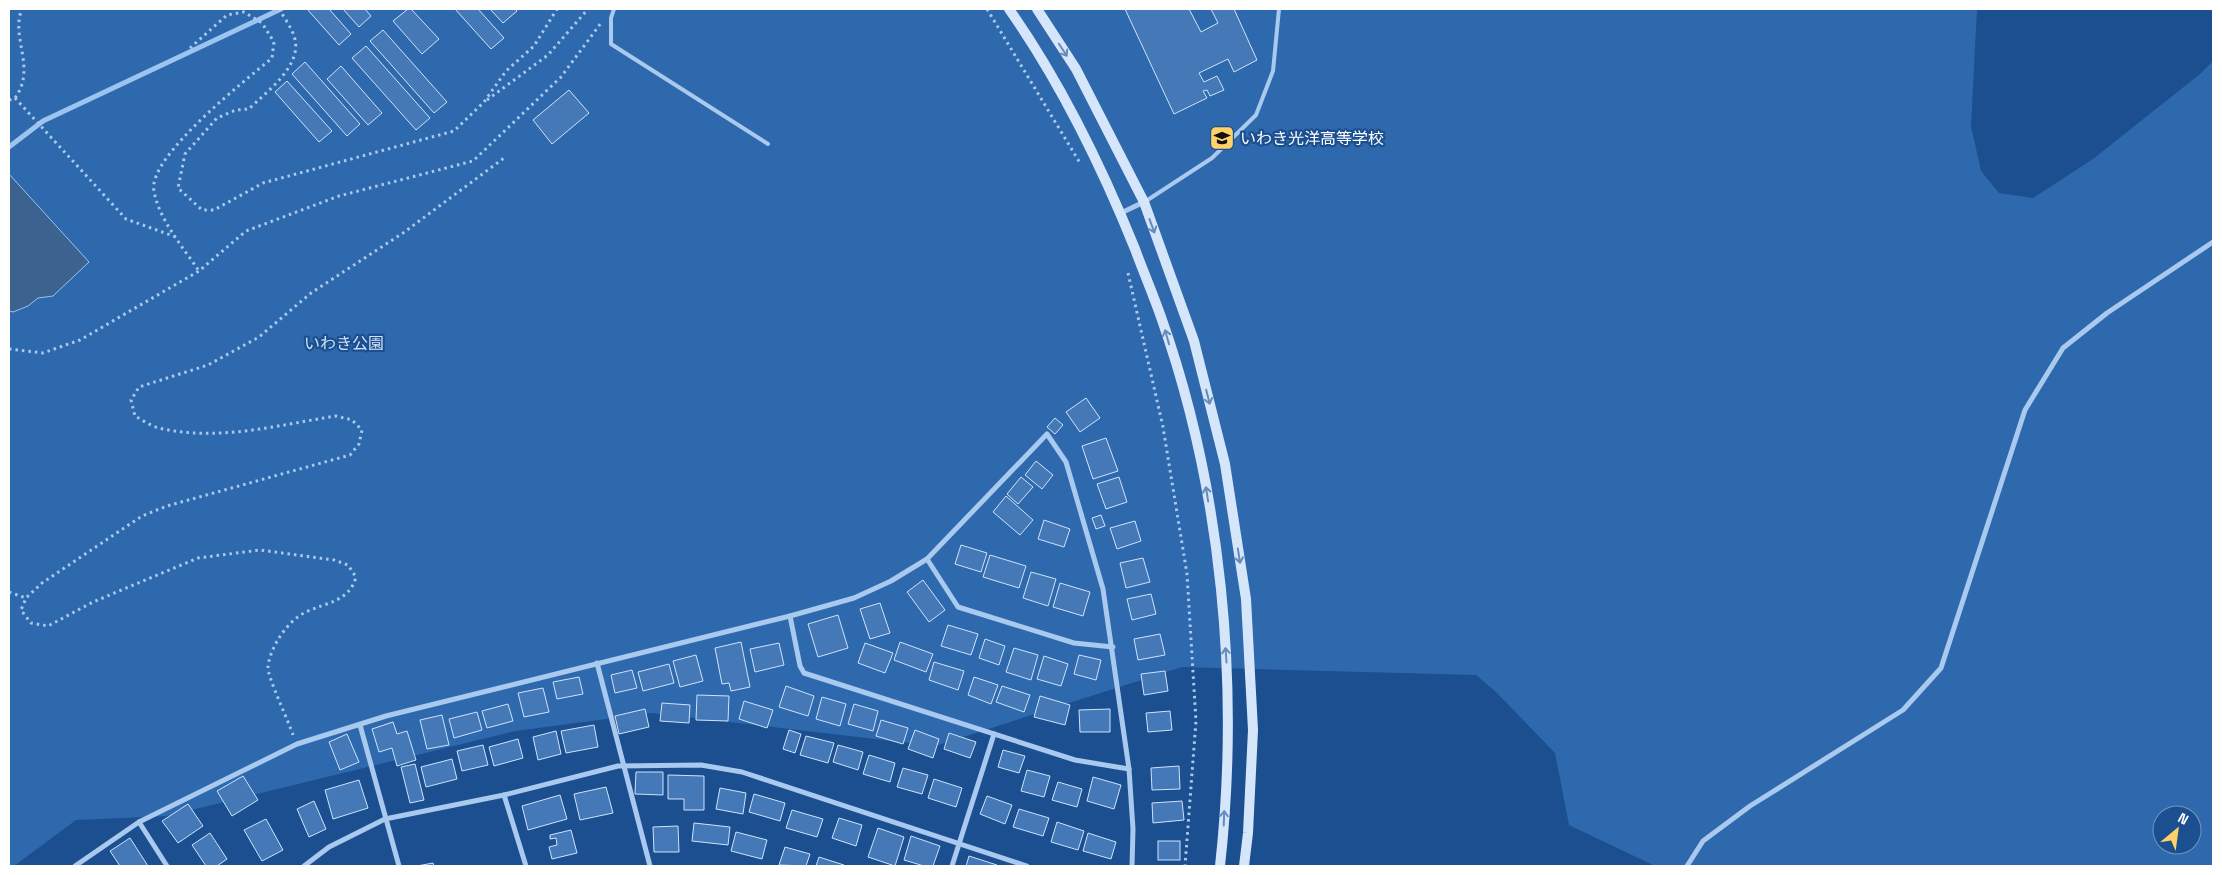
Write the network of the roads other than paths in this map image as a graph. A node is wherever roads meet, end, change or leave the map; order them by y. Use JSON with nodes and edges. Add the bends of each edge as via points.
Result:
{"nodes":[{"id":1,"x":614,"y":9,"type":"edge"},
{"id":2,"x":1009,"y":9,"type":"edge"},
{"id":3,"x":1037,"y":9,"type":"edge"},
{"id":4,"x":1279,"y":9,"type":"edge"},
{"id":5,"x":768,"y":144,"type":"dead end"},
{"id":6,"x":1144,"y":202,"type":"junction"},
{"id":7,"x":1121,"y":213,"type":"junction"},
{"id":8,"x":2213,"y":242,"type":"edge"},
{"id":9,"x":927,"y":559,"type":"junction"},
{"id":10,"x":790,"y":616,"type":"junction"},
{"id":11,"x":1113,"y":647,"type":"junction"},
{"id":12,"x":597,"y":663,"type":"junction"},
{"id":13,"x":360,"y":725,"type":"junction"},
{"id":14,"x":994,"y":734,"type":"junction"},
{"id":15,"x":624,"y":766,"type":"junction"},
{"id":16,"x":1129,"y":769,"type":"junction"},
{"id":17,"x":504,"y":794,"type":"junction"},
{"id":18,"x":386,"y":819,"type":"junction"},
{"id":19,"x":139,"y":822,"type":"junction"},
{"id":20,"x":960,"y":844,"type":"junction"},
{"id":21,"x":75,"y":866,"type":"edge"},
{"id":22,"x":166,"y":866,"type":"edge"},
{"id":23,"x":304,"y":866,"type":"edge"},
{"id":24,"x":399,"y":866,"type":"edge"},
{"id":25,"x":526,"y":866,"type":"edge"},
{"id":26,"x":650,"y":866,"type":"edge"},
{"id":27,"x":952,"y":866,"type":"edge"},
{"id":28,"x":1027,"y":866,"type":"edge"},
{"id":29,"x":1132,"y":866,"type":"edge"},
{"id":30,"x":1220,"y":866,"type":"edge"},
{"id":31,"x":1244,"y":866,"type":"edge"},
{"id":32,"x":1687,"y":866,"type":"edge"}],
"edges":[{"from":1,"to":5,"type":"lane","via":[[611,44]]},
{"from":2,"to":7,"type":"street","via":[[1060,90]]},
{"from":3,"to":6,"type":"street","one_way":true,"via":[[1076,69]]},
{"from":4,"to":6,"type":"lane","via":[[1273,71],[1256,115],[1212,158]]},
{"from":6,"to":7,"type":"street"},
{"from":6,"to":31,"type":"street","one_way":true,"via":[[1194,341],[1224,464],[1246,599],[1253,730]]},
{"from":30,"to":7,"type":"street","one_way":true,"via":[[1228,680],[1213,531],[1203,469],[1177,369],[1161,317]]},
{"from":8,"to":32,"type":"street","via":[[2106,313],[2063,348],[2025,410],[1941,668],[1903,710],[1750,806],[1703,841]]},
{"from":9,"to":10,"type":"street","via":[[854,598]]},
{"from":9,"to":11,"type":"street","via":[[958,607],[1074,644]]},
{"from":9,"to":11,"type":"street","via":[[1047,434],[1066,462],[1089,534]]},
{"from":10,"to":12,"type":"street"},
{"from":10,"to":14,"type":"street","via":[[804,672]]},
{"from":11,"to":16,"type":"street"},
{"from":12,"to":13,"type":"street"},
{"from":12,"to":15,"type":"street"},
{"from":13,"to":18,"type":"street"},
{"from":13,"to":19,"type":"street","via":[[297,744]]},
{"from":14,"to":16,"type":"street","via":[[1075,760]]},
{"from":14,"to":20,"type":"street"},
{"from":15,"to":17,"type":"street"},
{"from":15,"to":20,"type":"street","via":[[701,765],[742,772]]},
{"from":15,"to":26,"type":"street"},
{"from":16,"to":29,"type":"street"},
{"from":17,"to":18,"type":"street"},
{"from":17,"to":25,"type":"street"},
{"from":18,"to":23,"type":"street","via":[[328,847]]},
{"from":18,"to":24,"type":"street"},
{"from":19,"to":21,"type":"street"},
{"from":19,"to":22,"type":"street"},
{"from":20,"to":27,"type":"street"},
{"from":20,"to":28,"type":"street"}]}
